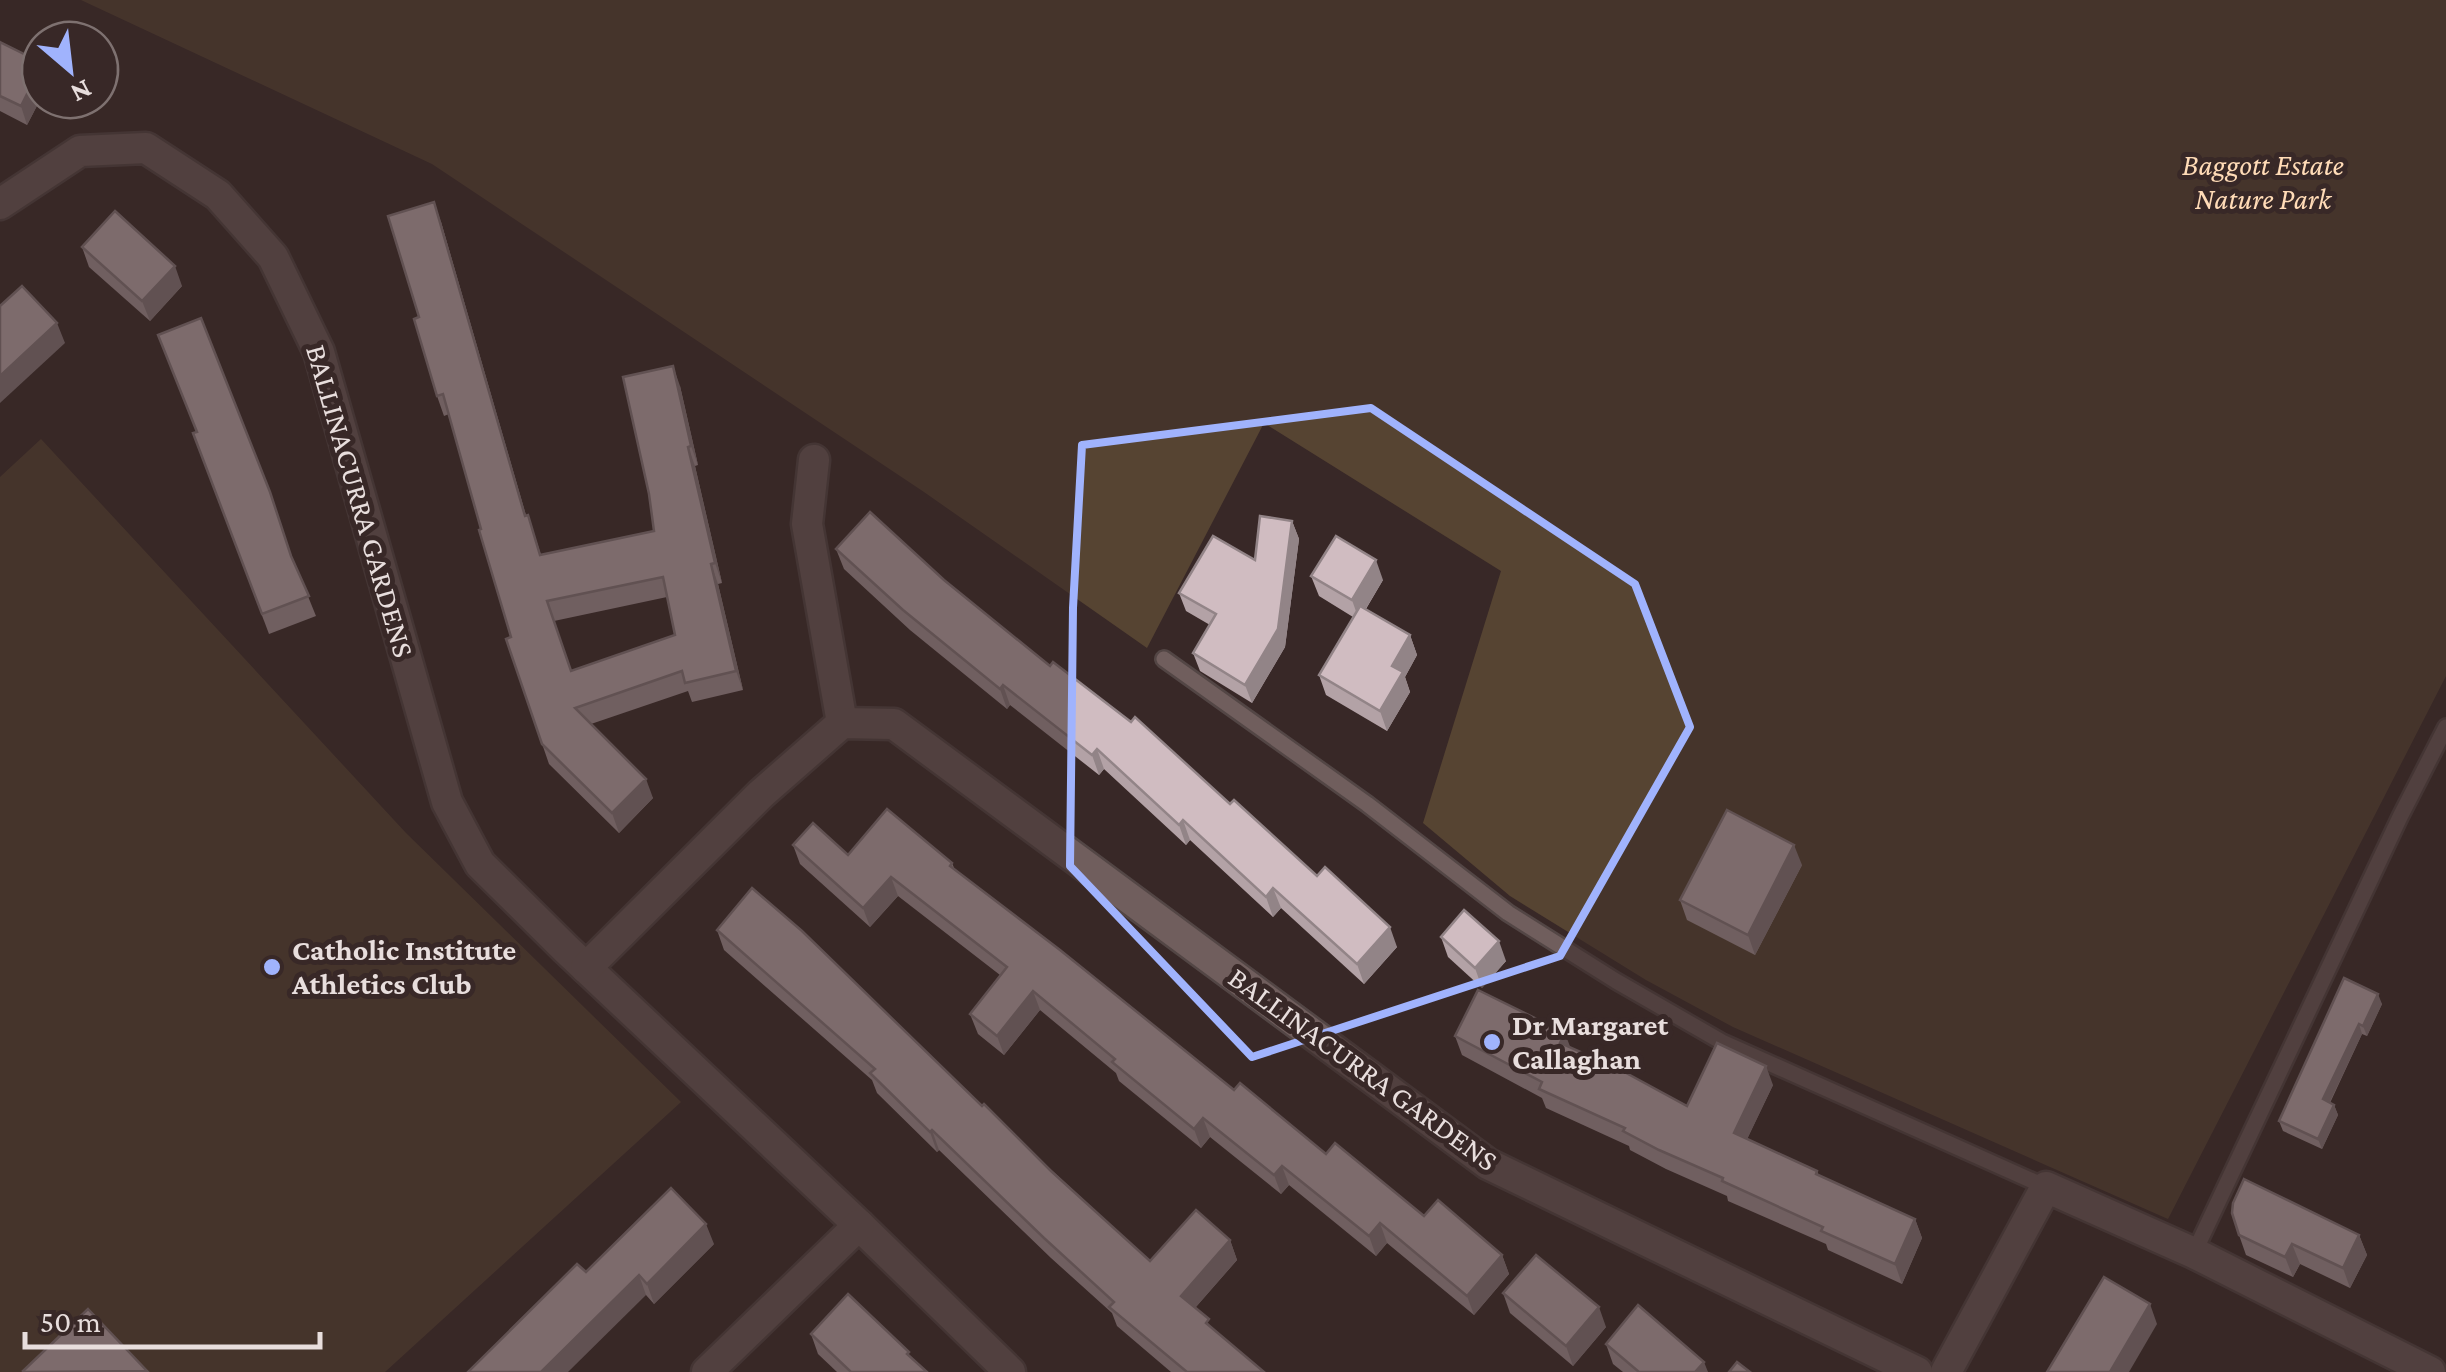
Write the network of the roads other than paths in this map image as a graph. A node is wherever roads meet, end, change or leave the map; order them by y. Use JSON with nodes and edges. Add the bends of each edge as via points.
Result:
{"nodes":[{"id":1,"x":0,"y":204,"type":"edge"},
{"id":2,"x":814,"y":460,"type":"dead end"},
{"id":3,"x":1164,"y":659,"type":"dead end"},
{"id":4,"x":842,"y":723,"type":"junction"},
{"id":5,"x":2446,"y":727,"type":"edge"},
{"id":6,"x":586,"y":968,"type":"junction"},
{"id":7,"x":2046,"y":1187,"type":"junction"},
{"id":8,"x":859,"y":1225,"type":"junction"},
{"id":9,"x":2194,"y":1253,"type":"junction"},
{"id":10,"x":707,"y":1372,"type":"edge"},
{"id":11,"x":1010,"y":1372,"type":"edge"},
{"id":12,"x":1917,"y":1372,"type":"edge"},
{"id":13,"x":1946,"y":1372,"type":"edge"},
{"id":14,"x":2430,"y":1372,"type":"edge"}],
"edges":[{"from":1,"to":6,"type":"street","name":"BALLINACURRA GARDENS","via":[[80,151],[146,148],[218,195],[274,257],[320,352],[447,802],[480,864]]},
{"from":2,"to":4,"type":"street","via":[[807,524]]},
{"from":3,"to":7,"type":"lane","via":[[1508,912],[1616,980],[1722,1042]]},
{"from":4,"to":6,"type":"street"},
{"from":4,"to":12,"type":"street","name":"BALLINACURRA GARDENS","via":[[894,724],[1488,1164]]},
{"from":5,"to":9,"type":"lane"},
{"from":6,"to":8,"type":"street","name":"BALLINACURRA GARDENS"},
{"from":7,"to":9,"type":"street"},
{"from":7,"to":13,"type":"street"},
{"from":8,"to":10,"type":"street"},
{"from":8,"to":11,"type":"street","name":"BALLINACURRA GARDENS"},
{"from":9,"to":14,"type":"street"}]}
